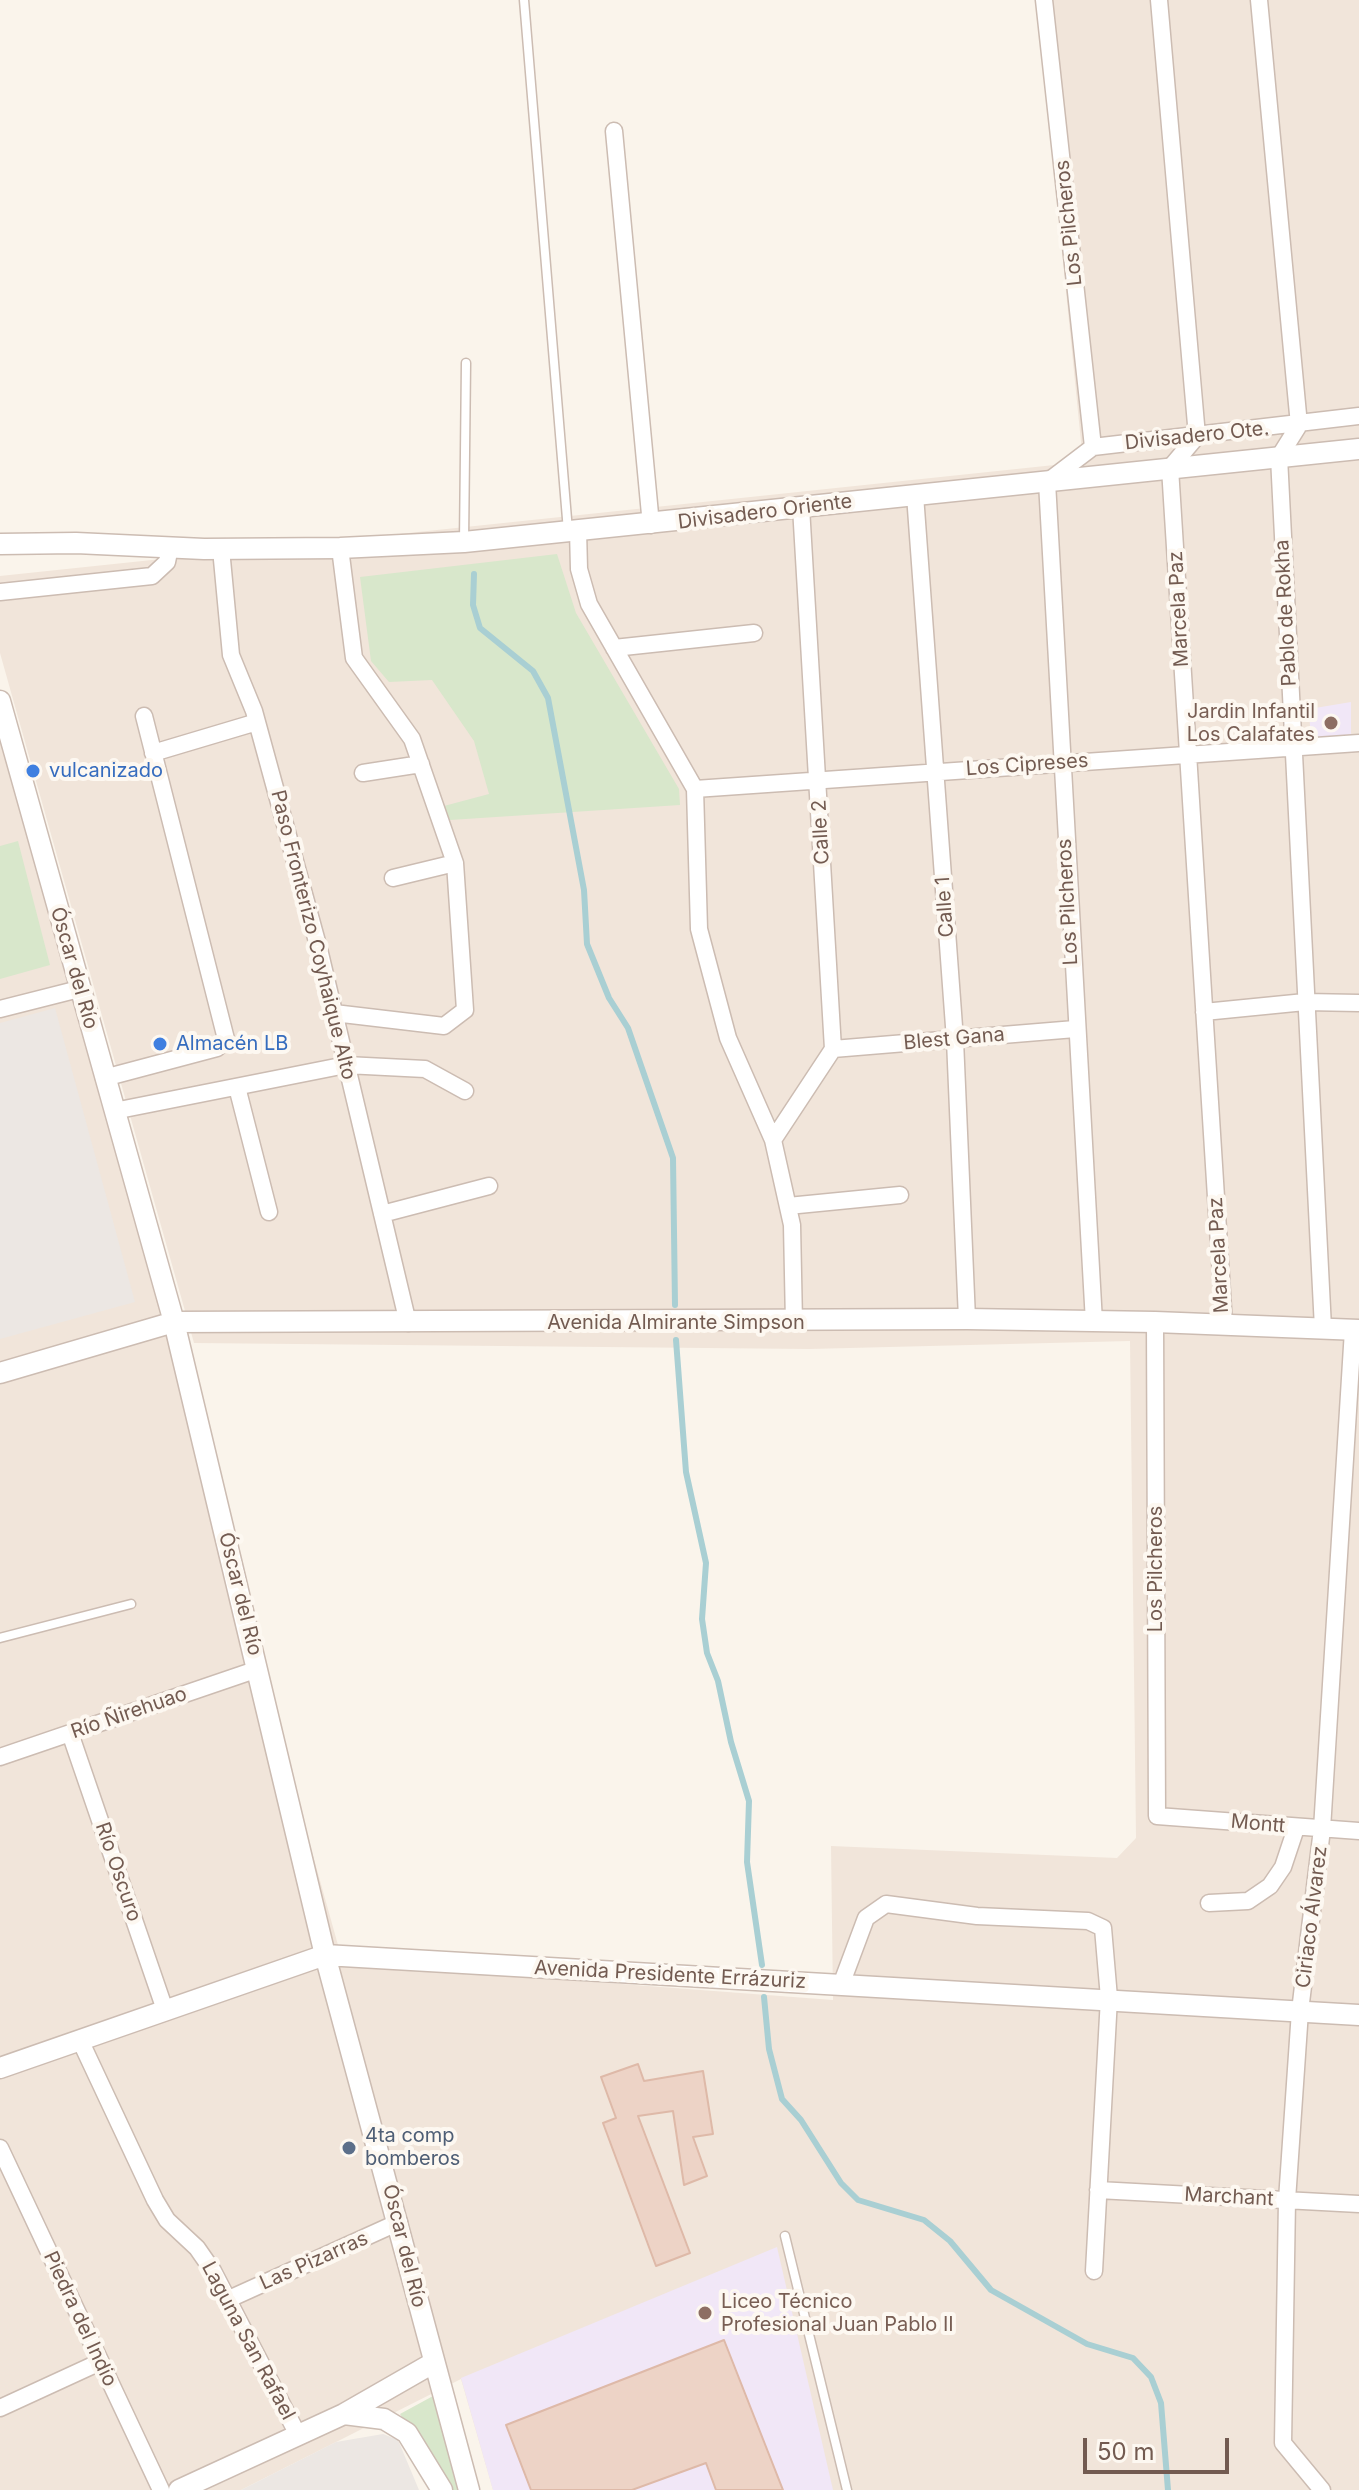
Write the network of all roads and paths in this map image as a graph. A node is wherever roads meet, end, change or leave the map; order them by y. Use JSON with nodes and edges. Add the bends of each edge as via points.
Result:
{"nodes":[{"id":1,"x":524,"y":0,"type":"edge"},
{"id":2,"x":1044,"y":0,"type":"edge"},
{"id":3,"x":1159,"y":0,"type":"edge"},
{"id":4,"x":1259,"y":0,"type":"edge"},
{"id":5,"x":614,"y":131,"type":"dead end"},
{"id":6,"x":466,"y":363,"type":"dead end"},
{"id":7,"x":1359,"y":416,"type":"edge"},
{"id":8,"x":1299,"y":425,"type":"junction"},
{"id":9,"x":1197,"y":436,"type":"junction"},
{"id":10,"x":1093,"y":447,"type":"junction"},
{"id":11,"x":1359,"y":449,"type":"edge"},
{"id":12,"x":1279,"y":457,"type":"junction"},
{"id":13,"x":1170,"y":468,"type":"junction"},
{"id":14,"x":1047,"y":482,"type":"junction"},
{"id":15,"x":915,"y":495,"type":"junction"},
{"id":16,"x":801,"y":507,"type":"junction"},
{"id":17,"x":651,"y":525,"type":"junction"},
{"id":18,"x":573,"y":531,"type":"junction"},
{"id":19,"x":464,"y":542,"type":"junction"},
{"id":20,"x":0,"y":544,"type":"edge"},
{"id":21,"x":170,"y":547,"type":"junction"},
{"id":22,"x":340,"y":548,"type":"junction"},
{"id":23,"x":221,"y":549,"type":"junction"},
{"id":24,"x":0,"y":592,"type":"edge"},
{"id":25,"x":754,"y":633,"type":"dead end"},
{"id":26,"x":614,"y":648,"type":"junction"},
{"id":27,"x":0,"y":704,"type":"edge"},
{"id":28,"x":144,"y":716,"type":"dead end"},
{"id":29,"x":257,"y":722,"type":"junction"},
{"id":30,"x":1359,"y":743,"type":"edge"},
{"id":31,"x":1293,"y":748,"type":"junction"},
{"id":32,"x":153,"y":753,"type":"junction"},
{"id":33,"x":1188,"y":755,"type":"junction"},
{"id":34,"x":1060,"y":763,"type":"junction"},
{"id":35,"x":421,"y":764,"type":"junction"},
{"id":36,"x":935,"y":771,"type":"junction"},
{"id":37,"x":363,"y":773,"type":"dead end"},
{"id":38,"x":818,"y":779,"type":"junction"},
{"id":39,"x":695,"y":789,"type":"junction"},
{"id":40,"x":455,"y":863,"type":"junction"},
{"id":41,"x":393,"y":878,"type":"dead end"},
{"id":42,"x":79,"y":989,"type":"junction"},
{"id":43,"x":1305,"y":1002,"type":"junction"},
{"id":44,"x":1359,"y":1003,"type":"edge"},
{"id":45,"x":0,"y":1009,"type":"edge"},
{"id":46,"x":1204,"y":1012,"type":"junction"},
{"id":47,"x":334,"y":1013,"type":"junction"},
{"id":48,"x":1075,"y":1029,"type":"junction"},
{"id":49,"x":955,"y":1040,"type":"junction"},
{"id":50,"x":833,"y":1049,"type":"junction"},
{"id":51,"x":346,"y":1065,"type":"junction"},
{"id":52,"x":104,"y":1078,"type":"junction"},
{"id":53,"x":237,"y":1087,"type":"junction"},
{"id":54,"x":465,"y":1091,"type":"dead end"},
{"id":55,"x":114,"y":1111,"type":"junction"},
{"id":56,"x":773,"y":1140,"type":"junction"},
{"id":57,"x":489,"y":1186,"type":"dead end"},
{"id":58,"x":900,"y":1195,"type":"dead end"},
{"id":59,"x":788,"y":1206,"type":"junction"},
{"id":60,"x":269,"y":1212,"type":"dead end"},
{"id":61,"x":382,"y":1214,"type":"junction"},
{"id":62,"x":967,"y":1319,"type":"junction"},
{"id":63,"x":174,"y":1322,"type":"junction"},
{"id":64,"x":1094,"y":1322,"type":"junction"},
{"id":65,"x":1155,"y":1322,"type":"junction"},
{"id":66,"x":408,"y":1323,"type":"junction"},
{"id":67,"x":794,"y":1323,"type":"junction"},
{"id":68,"x":1224,"y":1324,"type":"junction"},
{"id":69,"x":1323,"y":1328,"type":"junction"},
{"id":70,"x":1356,"y":1330,"type":"edge"},
{"id":71,"x":0,"y":1373,"type":"edge"},
{"id":72,"x":131,"y":1604,"type":"dead end"},
{"id":73,"x":0,"y":1638,"type":"edge"},
{"id":74,"x":258,"y":1669,"type":"junction"},
{"id":75,"x":70,"y":1733,"type":"junction"},
{"id":76,"x":0,"y":1757,"type":"edge"},
{"id":77,"x":1157,"y":1816,"type":"joint"},
{"id":78,"x":1296,"y":1828,"type":"junction"},
{"id":79,"x":1322,"y":1829,"type":"junction"},
{"id":80,"x":1359,"y":1831,"type":"edge"},
{"id":81,"x":1209,"y":1903,"type":"dead end"},
{"id":82,"x":325,"y":1955,"type":"junction"},
{"id":83,"x":841,"y":1985,"type":"junction"},
{"id":84,"x":1109,"y":1998,"type":"junction"},
{"id":85,"x":165,"y":2010,"type":"junction"},
{"id":86,"x":1300,"y":2011,"type":"junction"},
{"id":87,"x":1359,"y":2015,"type":"edge"},
{"id":88,"x":80,"y":2040,"type":"junction"},
{"id":89,"x":0,"y":2068,"type":"edge"},
{"id":90,"x":0,"y":2148,"type":"edge"},
{"id":91,"x":1098,"y":2190,"type":"junction"},
{"id":92,"x":1287,"y":2200,"type":"junction"},
{"id":93,"x":1359,"y":2204,"type":"edge"},
{"id":94,"x":399,"y":2222,"type":"junction"},
{"id":95,"x":785,"y":2236,"type":"dead end"},
{"id":96,"x":1094,"y":2271,"type":"dead end"},
{"id":97,"x":229,"y":2299,"type":"junction"},
{"id":98,"x":100,"y":2362,"type":"junction"},
{"id":99,"x":433,"y":2363,"type":"junction"},
{"id":100,"x":0,"y":2408,"type":"edge"},
{"id":101,"x":344,"y":2414,"type":"junction"},
{"id":102,"x":298,"y":2435,"type":"junction"},
{"id":103,"x":161,"y":2490,"type":"edge"},
{"id":104,"x":179,"y":2490,"type":"edge"},
{"id":105,"x":442,"y":2490,"type":"edge"},
{"id":106,"x":469,"y":2490,"type":"edge"},
{"id":107,"x":847,"y":2490,"type":"edge"},
{"id":108,"x":1322,"y":2490,"type":"edge"}],
"edges":[{"from":1,"to":18,"type":"lane"},
{"from":2,"to":10,"type":"street","name":"Los Pilcheros"},
{"from":3,"to":9,"type":"street"},
{"from":4,"to":8,"type":"street"},
{"from":5,"to":17,"type":"street"},
{"from":6,"to":19,"type":"lane"},
{"from":7,"to":8,"type":"street","name":"Divisadero Ote."},
{"from":8,"to":9,"type":"street","name":"Divisadero Ote."},
{"from":8,"to":12,"type":"street"},
{"from":9,"to":10,"type":"street","name":"Divisadero Ote."},
{"from":9,"to":13,"type":"street"},
{"from":10,"to":14,"type":"street"},
{"from":11,"to":12,"type":"street","name":"Divisadero Oriente"},
{"from":12,"to":13,"type":"street","name":"Divisadero Oriente"},
{"from":12,"to":31,"type":"street","name":"Pablo de Rokha"},
{"from":13,"to":14,"type":"street","name":"Divisadero Oriente"},
{"from":13,"to":33,"type":"street","name":"Marcela Paz"},
{"from":14,"to":15,"type":"street","name":"Divisadero Oriente"},
{"from":14,"to":34,"type":"street","name":"Los Pilcheros"},
{"from":15,"to":16,"type":"street","name":"Divisadero Oriente"},
{"from":15,"to":36,"type":"street","name":"Calle 1"},
{"from":16,"to":17,"type":"street","name":"Divisadero Oriente"},
{"from":16,"to":38,"type":"street","name":"Calle 2"},
{"from":17,"to":18,"type":"street","name":"Divisadero Oriente"},
{"from":18,"to":19,"type":"street","name":"Divisadero Oriente"},
{"from":18,"to":26,"type":"street","via":[[589,604]]},
{"from":19,"to":22,"type":"street","name":"Divisadero Oriente"},
{"from":20,"to":21,"type":"street","name":"Divisadero Oriente"},
{"from":21,"to":23,"type":"street","name":"Divisadero Oriente"},
{"from":21,"to":24,"type":"street","via":[[160,573],[139,579]]},
{"from":22,"to":23,"type":"street","name":"Divisadero Oriente"},
{"from":22,"to":35,"type":"street","via":[[354,658],[412,739]]},
{"from":23,"to":29,"type":"street","name":"Paso Fronterizo Coyhaique Alto","via":[[231,655]]},
{"from":25,"to":26,"type":"street"},
{"from":26,"to":39,"type":"street"},
{"from":27,"to":42,"type":"street","name":"Óscar del Río"},
{"from":28,"to":32,"type":"street"},
{"from":29,"to":32,"type":"street"},
{"from":29,"to":47,"type":"street","name":"Paso Fronterizo Coyhaique Alto"},
{"from":30,"to":31,"type":"street","name":"Los Cipreses"},
{"from":31,"to":33,"type":"street","name":"Los Cipreses"},
{"from":31,"to":43,"type":"street","name":"Pablo de Rokha"},
{"from":32,"to":52,"type":"street","via":[[226,1039],[217,1048]]},
{"from":33,"to":34,"type":"street","name":"Los Cipreses"},
{"from":33,"to":46,"type":"street","name":"Marcela Paz"},
{"from":34,"to":36,"type":"street","name":"Los Cipreses"},
{"from":34,"to":48,"type":"street","name":"Los Pilcheros"},
{"from":35,"to":37,"type":"street"},
{"from":35,"to":40,"type":"street"},
{"from":36,"to":38,"type":"street","name":"Los Cipreses"},
{"from":36,"to":49,"type":"street","name":"Calle 1"},
{"from":38,"to":39,"type":"street","name":"Los Cipreses"},
{"from":38,"to":50,"type":"street","name":"Calle 2"},
{"from":39,"to":56,"type":"street","via":[[699,929],[728,1038]]},
{"from":40,"to":41,"type":"street"},
{"from":40,"to":47,"type":"street","via":[[465,1010],[444,1026]]},
{"from":42,"to":45,"type":"street"},
{"from":42,"to":52,"type":"street","name":"Óscar del Río"},
{"from":43,"to":44,"type":"street"},
{"from":43,"to":46,"type":"street"},
{"from":43,"to":69,"type":"street","name":"Pablo de Rokha"},
{"from":46,"to":68,"type":"street","name":"Marcela Paz"},
{"from":47,"to":51,"type":"street","name":"Paso Fronterizo Coyhaique Alto"},
{"from":48,"to":49,"type":"street","name":"Blest Gana"},
{"from":48,"to":64,"type":"street","name":"Los Pilcheros"},
{"from":49,"to":50,"type":"street","name":"Blest Gana"},
{"from":49,"to":62,"type":"street","name":"Calle 1"},
{"from":50,"to":56,"type":"street"},
{"from":51,"to":53,"type":"street"},
{"from":51,"to":54,"type":"street","via":[[425,1069]]},
{"from":51,"to":61,"type":"street","name":"Paso Fronterizo Coyhaique Alto"},
{"from":52,"to":55,"type":"street","name":"Óscar del Río"},
{"from":53,"to":55,"type":"street"},
{"from":53,"to":60,"type":"street"},
{"from":55,"to":63,"type":"street","name":"Óscar del Río"},
{"from":56,"to":59,"type":"street"},
{"from":57,"to":61,"type":"street"},
{"from":58,"to":59,"type":"street"},
{"from":59,"to":67,"type":"street"},
{"from":61,"to":66,"type":"street","name":"Paso Fronterizo Coyhaique Alto"},
{"from":62,"to":64,"type":"street","name":"Avenida Almirante Simpson"},
{"from":62,"to":67,"type":"street","name":"Avenida Almirante Simpson"},
{"from":63,"to":66,"type":"street","name":"Avenida Almirante Simpson"},
{"from":63,"to":71,"type":"street","name":"Avenida Almirante Simpson"},
{"from":63,"to":74,"type":"street","name":"Óscar del Río"},
{"from":64,"to":65,"type":"street","name":"Avenida Almirante Simpson"},
{"from":65,"to":68,"type":"street","name":"Avenida Almirante Simpson"},
{"from":65,"to":77,"type":"street","name":"Los Pilcheros"},
{"from":66,"to":67,"type":"street","name":"Avenida Almirante Simpson"},
{"from":68,"to":69,"type":"street","name":"Avenida Almirante Simpson"},
{"from":69,"to":70,"type":"street","name":"Avenida Almirante Simpson"},
{"from":70,"to":79,"type":"street","name":"Ciriaco Álvarez"},
{"from":72,"to":73,"type":"lane"},
{"from":74,"to":75,"type":"street","name":"Río Ñirehuao"},
{"from":74,"to":82,"type":"street","name":"Óscar del Río"},
{"from":75,"to":76,"type":"street","name":"Río Ñirehuao"},
{"from":75,"to":85,"type":"street","name":"Río Oscuro"},
{"from":77,"to":78,"type":"street","name":"Montt"},
{"from":78,"to":79,"type":"street","name":"Montt"},
{"from":78,"to":81,"type":"street","via":[[1270,1886],[1248,1901]]},
{"from":79,"to":80,"type":"street","name":"Montt"},
{"from":79,"to":86,"type":"street","name":"Ciriaco Álvarez"},
{"from":82,"to":83,"type":"street","name":"Avenida Presidente Errázuriz"},
{"from":82,"to":85,"type":"street","name":"Avenida Presidente Errázuriz"},
{"from":82,"to":94,"type":"street","name":"Óscar del Río"},
{"from":83,"to":84,"type":"street","name":"Avenida Presidente Errázuriz"},
{"from":83,"to":84,"type":"street","via":[[866,1918],[886,1904],[977,1916],[1088,1921],[1103,1928],[1106,1939]]},
{"from":84,"to":86,"type":"street","name":"Avenida Presidente Errázuriz"},
{"from":84,"to":91,"type":"street"},
{"from":85,"to":88,"type":"street","name":"Avenida Presidente Errázuriz"},
{"from":86,"to":87,"type":"street","name":"Avenida Presidente Errázuriz"},
{"from":86,"to":92,"type":"street","name":"Ciriaco Álvarez"},
{"from":88,"to":89,"type":"street","name":"Avenida Presidente Errázuriz"},
{"from":88,"to":97,"type":"street","name":"Laguna San Rafael","via":[[155,2200],[167,2220],[197,2248]]},
{"from":90,"to":98,"type":"street","name":"Piedra del Indio"},
{"from":91,"to":92,"type":"street","name":"Marchant"},
{"from":91,"to":96,"type":"street"},
{"from":92,"to":93,"type":"street","name":"Marchant"},
{"from":92,"to":108,"type":"street","name":"Ciriaco Álvarez","via":[[1283,2443]]},
{"from":94,"to":97,"type":"street","name":"Las Pizarras"},
{"from":94,"to":99,"type":"street","name":"Óscar del Río"},
{"from":95,"to":107,"type":"lane"},
{"from":97,"to":102,"type":"street","name":"Laguna San Rafael"},
{"from":98,"to":100,"type":"street"},
{"from":98,"to":103,"type":"street","name":"Piedra del Indio"},
{"from":99,"to":101,"type":"street"},
{"from":99,"to":106,"type":"street","name":"Óscar del Río"},
{"from":101,"to":102,"type":"street"},
{"from":101,"to":105,"type":"street","via":[[384,2419],[407,2433]]},
{"from":102,"to":104,"type":"street"}]}
